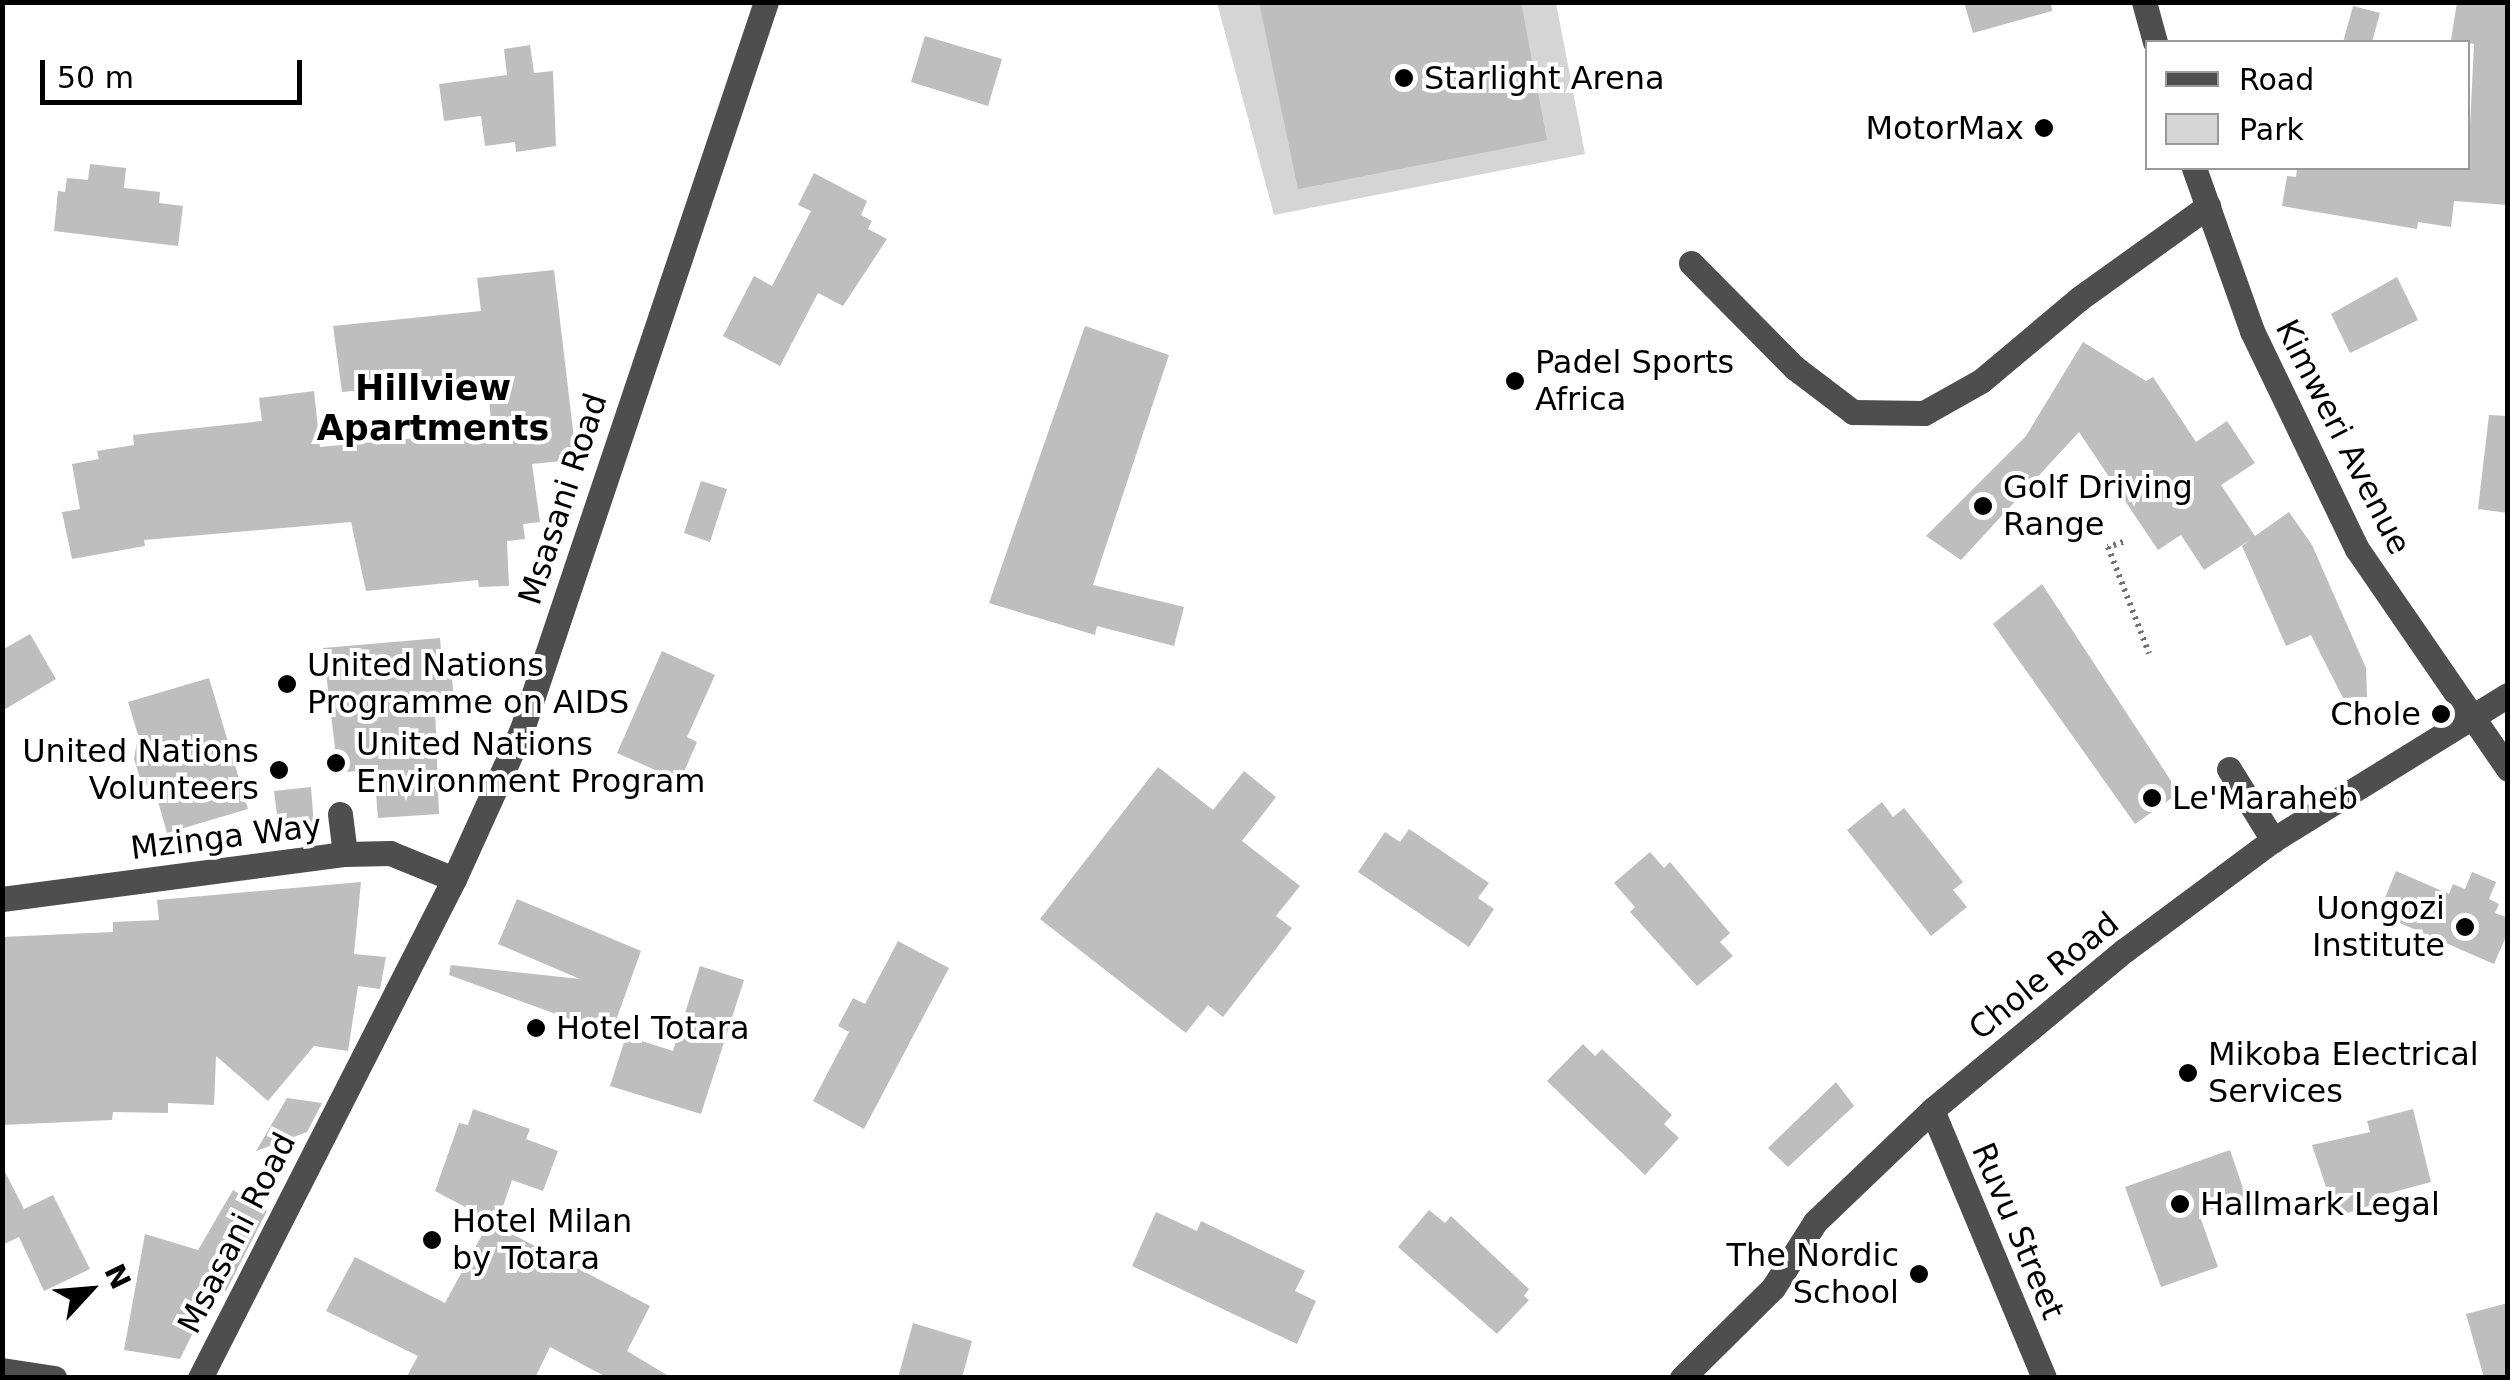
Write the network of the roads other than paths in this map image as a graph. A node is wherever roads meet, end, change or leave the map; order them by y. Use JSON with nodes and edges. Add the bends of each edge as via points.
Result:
{"nodes":[{"id":1,"x":766,"y":2,"type":"edge"},
{"id":2,"x":2144,"y":2,"type":"edge"},
{"id":3,"x":2155,"y":40,"type":"edge"},
{"id":4,"x":2195,"y":170,"type":"edge"},
{"id":5,"x":2208,"y":206,"type":"junction"},
{"id":6,"x":1691,"y":262,"type":"dead end"},
{"id":7,"x":2508,"y":696,"type":"edge"},
{"id":8,"x":2474,"y":714,"type":"junction"},
{"id":9,"x":2229,"y":769,"type":"dead end"},
{"id":10,"x":2508,"y":769,"type":"edge"},
{"id":11,"x":340,"y":814,"type":"dead end"},
{"id":12,"x":2273,"y":840,"type":"junction"},
{"id":13,"x":345,"y":854,"type":"junction"},
{"id":14,"x":454,"y":879,"type":"junction"},
{"id":15,"x":2,"y":899,"type":"edge"},
{"id":16,"x":1932,"y":1110,"type":"junction"},
{"id":17,"x":2,"y":1370,"type":"edge"},
{"id":18,"x":54,"y":1378,"type":"edge"},
{"id":19,"x":200,"y":1378,"type":"edge"},
{"id":20,"x":1682,"y":1378,"type":"edge"},
{"id":21,"x":2044,"y":1378,"type":"edge"}],
"edges":[{"from":1,"to":14,"type":"street","name":"Msasani Road","via":[[522,729]]},
{"from":2,"to":3,"type":"street"},
{"from":4,"to":5,"type":"street","name":"Kimweri Avenue"},
{"from":5,"to":6,"type":"street","via":[[2080,298],[1981,381],[1924,413],[1853,412],[1795,368]]},
{"from":5,"to":8,"type":"street","name":"Kimweri Avenue","via":[[2252,331],[2357,549]]},
{"from":7,"to":8,"type":"street","name":"Chole Road"},
{"from":8,"to":10,"type":"street","name":"Kimweri Avenue"},
{"from":8,"to":12,"type":"street","name":"Chole Road"},
{"from":9,"to":12,"type":"street"},
{"from":11,"to":13,"type":"street"},
{"from":12,"to":16,"type":"street","name":"Chole Road","via":[[2125,950]]},
{"from":13,"to":14,"type":"street","name":"Mzinga Way","via":[[390,853]]},
{"from":13,"to":15,"type":"street","name":"Mzinga Way"},
{"from":14,"to":19,"type":"street","name":"Msasani Road"},
{"from":16,"to":20,"type":"street","name":"Chole Road","via":[[1815,1222],[1773,1288]]},
{"from":16,"to":21,"type":"street","name":"Ruvu Street"},
{"from":17,"to":18,"type":"street"}]}
